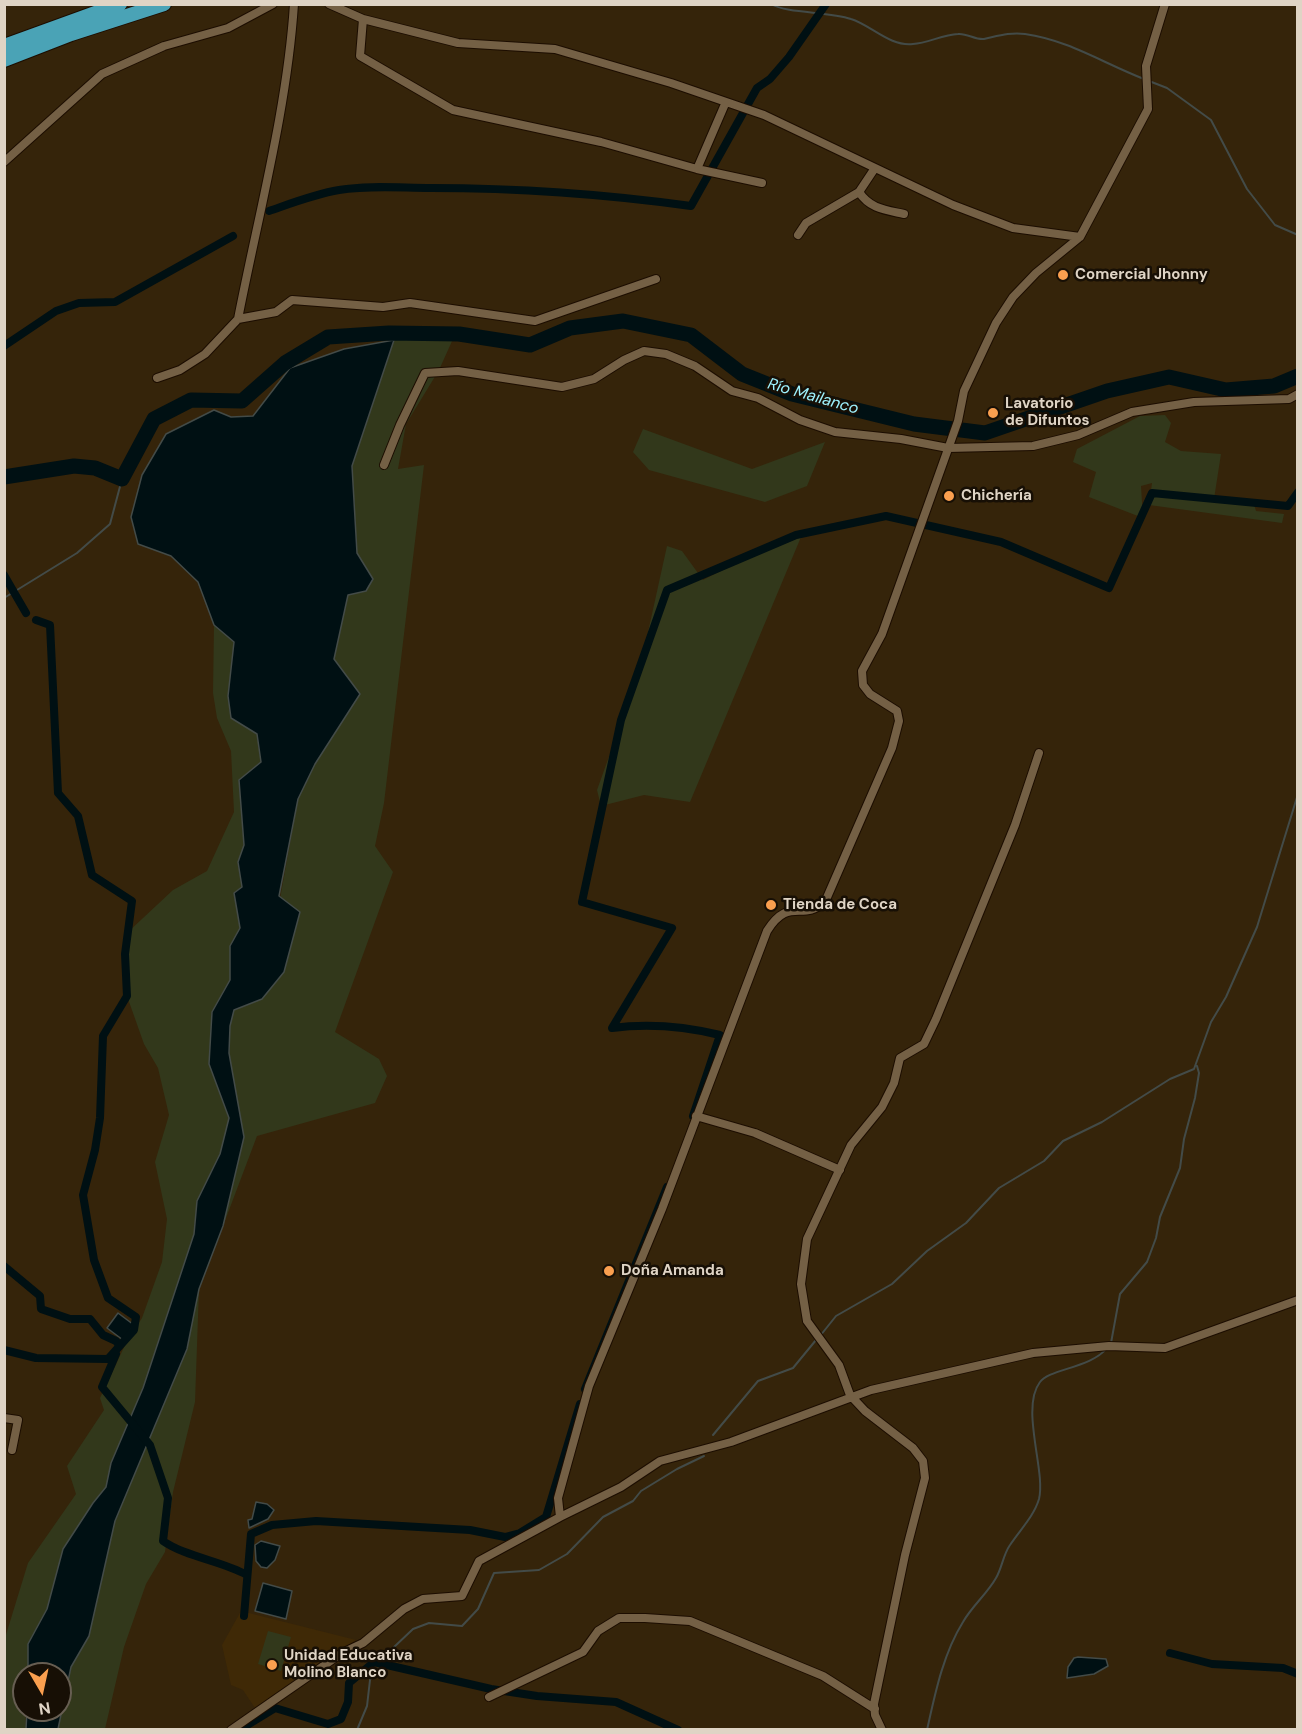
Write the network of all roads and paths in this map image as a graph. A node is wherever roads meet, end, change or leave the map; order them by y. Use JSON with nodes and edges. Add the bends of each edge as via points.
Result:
{"nodes":[{"id":1,"x":120,"y":4,"type":"edge"},
{"id":2,"x":164,"y":4,"type":"edge"},
{"id":3,"x":273,"y":4,"type":"edge"},
{"id":4,"x":294,"y":4,"type":"edge"},
{"id":5,"x":329,"y":4,"type":"edge"},
{"id":6,"x":1165,"y":4,"type":"edge"},
{"id":7,"x":363,"y":19,"type":"junction"},
{"id":8,"x":4,"y":46,"type":"edge"},
{"id":9,"x":4,"y":60,"type":"edge"},
{"id":10,"x":726,"y":104,"type":"junction"},
{"id":11,"x":4,"y":162,"type":"edge"},
{"id":12,"x":875,"y":168,"type":"junction"},
{"id":13,"x":697,"y":169,"type":"junction"},
{"id":14,"x":762,"y":183,"type":"dead end"},
{"id":15,"x":859,"y":192,"type":"junction"},
{"id":16,"x":904,"y":214,"type":"dead end"},
{"id":17,"x":798,"y":235,"type":"dead end"},
{"id":18,"x":1080,"y":237,"type":"junction"},
{"id":19,"x":656,"y":279,"type":"dead end"},
{"id":20,"x":238,"y":319,"type":"junction"},
{"id":21,"x":157,"y":378,"type":"dead end"},
{"id":22,"x":1298,"y":394,"type":"edge"},
{"id":23,"x":948,"y":448,"type":"junction"},
{"id":24,"x":384,"y":465,"type":"dead end"},
{"id":25,"x":1039,"y":753,"type":"dead end"},
{"id":26,"x":696,"y":1116,"type":"junction"},
{"id":27,"x":840,"y":1170,"type":"junction"},
{"id":28,"x":1298,"y":1300,"type":"edge"},
{"id":29,"x":850,"y":1395,"type":"junction"},
{"id":30,"x":4,"y":1418,"type":"edge"},
{"id":31,"x":12,"y":1450,"type":"dead end"},
{"id":32,"x":560,"y":1516,"type":"junction"},
{"id":33,"x":489,"y":1697,"type":"dead end"},
{"id":34,"x":875,"y":1709,"type":"junction"},
{"id":35,"x":231,"y":1730,"type":"edge"},
{"id":36,"x":882,"y":1730,"type":"edge"}],
"edges":[{"from":1,"to":8,"type":"highway"},
{"from":2,"to":9,"type":"highway"},
{"from":3,"to":11,"type":"street","via":[[228,28],[164,46],[102,74]]},
{"from":4,"to":20,"type":"street","via":[[275,134]]},
{"from":5,"to":7,"type":"street"},
{"from":6,"to":18,"type":"street","via":[[1146,66],[1148,109]]},
{"from":7,"to":10,"type":"street","via":[[458,43],[555,49],[671,83]]},
{"from":7,"to":13,"type":"street","via":[[360,56],[453,110],[601,142]]},
{"from":10,"to":12,"type":"street","via":[[764,115]]},
{"from":10,"to":13,"type":"street"},
{"from":12,"to":15,"type":"street"},
{"from":12,"to":18,"type":"street","via":[[952,205],[1013,228]]},
{"from":13,"to":14,"type":"street"},
{"from":15,"to":16,"type":"street","via":[[876,208]]},
{"from":15,"to":17,"type":"street","via":[[806,223]]},
{"from":18,"to":23,"type":"street","via":[[1013,297],[964,391]]},
{"from":19,"to":20,"type":"street","via":[[535,321],[410,303],[382,308],[292,300],[276,312]]},
{"from":20,"to":21,"type":"street","via":[[205,354],[180,370]]},
{"from":22,"to":23,"type":"street","via":[[1289,399],[1194,402],[1132,412],[1078,435],[1033,446]]},
{"from":23,"to":24,"type":"street","via":[[835,432],[800,420],[758,398],[732,391],[695,366],[666,354],[644,351],[594,379],[562,387],[458,371],[425,374]]},
{"from":23,"to":26,"type":"street","via":[[882,634],[862,672],[863,685],[870,694],[897,711],[899,721],[892,748],[825,902],[817,909],[785,911],[767,931]]},
{"from":25,"to":27,"type":"street","via":[[1011,835],[936,1019],[924,1044],[900,1058],[882,1107],[851,1145]]},
{"from":26,"to":27,"type":"street","via":[[755,1133]]},
{"from":26,"to":32,"type":"street","via":[[589,1386],[558,1498]]},
{"from":27,"to":29,"type":"street","via":[[807,1239],[801,1284],[807,1321],[839,1365]]},
{"from":28,"to":29,"type":"street","via":[[1165,1348],[1109,1346],[1033,1353]]},
{"from":29,"to":32,"type":"street","via":[[731,1442],[660,1461],[621,1487]]},
{"from":29,"to":34,"type":"street","via":[[913,1448],[923,1461],[925,1478],[904,1555]]},
{"from":30,"to":31,"type":"street","via":[[18,1420]]},
{"from":32,"to":35,"type":"street","via":[[479,1561],[462,1596],[423,1599],[404,1609],[363,1643],[342,1653]]},
{"from":33,"to":34,"type":"street","via":[[583,1652],[598,1631],[619,1618],[645,1618],[690,1621],[822,1676]]},
{"from":34,"to":36,"type":"street"}]}
